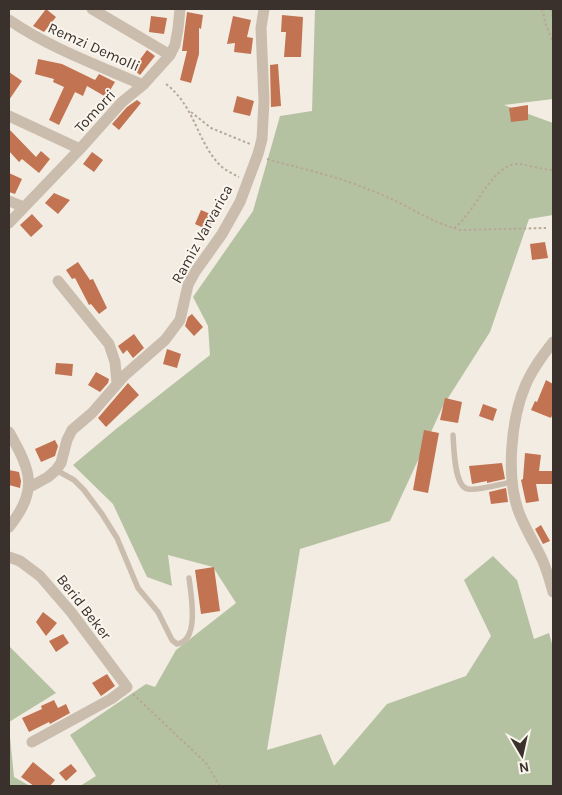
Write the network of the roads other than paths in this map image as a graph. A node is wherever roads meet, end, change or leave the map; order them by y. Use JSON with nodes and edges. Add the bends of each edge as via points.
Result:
{"nodes":[{"id":1,"x":92,"y":9,"type":"edge"},
{"id":2,"x":180,"y":9,"type":"edge"},
{"id":3,"x":264,"y":9,"type":"edge"},
{"id":4,"x":9,"y":20,"type":"edge"},
{"id":5,"x":170,"y":55,"type":"junction"},
{"id":6,"x":143,"y":85,"type":"junction"},
{"id":7,"x":9,"y":116,"type":"edge"},
{"id":8,"x":80,"y":149,"type":"junction"},
{"id":9,"x":9,"y":201,"type":"edge"},
{"id":10,"x":24,"y":207,"type":"junction"},
{"id":11,"x":9,"y":223,"type":"edge"},
{"id":12,"x":58,"y":281,"type":"dead end"},
{"id":13,"x":553,"y":342,"type":"edge"},
{"id":14,"x":117,"y":382,"type":"junction"},
{"id":15,"x":9,"y":432,"type":"edge"},
{"id":16,"x":453,"y":435,"type":"dead end"},
{"id":17,"x":56,"y":470,"type":"junction"},
{"id":18,"x":511,"y":482,"type":"junction"},
{"id":19,"x":30,"y":487,"type":"junction"},
{"id":20,"x":9,"y":527,"type":"edge"},
{"id":21,"x":9,"y":557,"type":"edge"},
{"id":22,"x":189,"y":578,"type":"dead end"},
{"id":23,"x":553,"y":592,"type":"edge"},
{"id":24,"x":32,"y":742,"type":"dead end"}],
"edges":[{"from":1,"to":5,"type":"street"},
{"from":2,"to":5,"type":"street","name":"Tomorri","via":[[175,45]]},
{"from":3,"to":14,"type":"street","name":"Ramiz Varvarica","via":[[261,28],[264,120],[258,152],[240,202],[188,285],[180,320],[165,340]]},
{"from":4,"to":6,"type":"street","name":"Remzi Demolli","via":[[65,52]]},
{"from":5,"to":6,"type":"street","name":"Tomorri"},
{"from":6,"to":8,"type":"street","name":"Tomorri","via":[[122,102]]},
{"from":7,"to":8,"type":"street"},
{"from":8,"to":10,"type":"street","name":"Tomorri"},
{"from":9,"to":10,"type":"street"},
{"from":10,"to":11,"type":"street","name":"Tomorri"},
{"from":12,"to":14,"type":"street","via":[[109,344]]},
{"from":13,"to":18,"type":"street","via":[[533,371],[519,404]]},
{"from":14,"to":17,"type":"street","name":"Ramiz Varvarica","via":[[92,413],[72,430]]},
{"from":15,"to":19,"type":"street","via":[[24,463]]},
{"from":16,"to":18,"type":"lane","via":[[457,472],[463,488],[471,490]]},
{"from":17,"to":19,"type":"street"},
{"from":17,"to":22,"type":"lane","via":[[74,480],[102,514],[117,538],[138,588],[158,612],[177,644],[188,638],[191,628]]},
{"from":18,"to":23,"type":"street","via":[[520,515],[543,560]]},
{"from":19,"to":20,"type":"street","via":[[25,503]]},
{"from":21,"to":24,"type":"street","name":"Berid Beker","via":[[40,576],[127,687]]}]}
